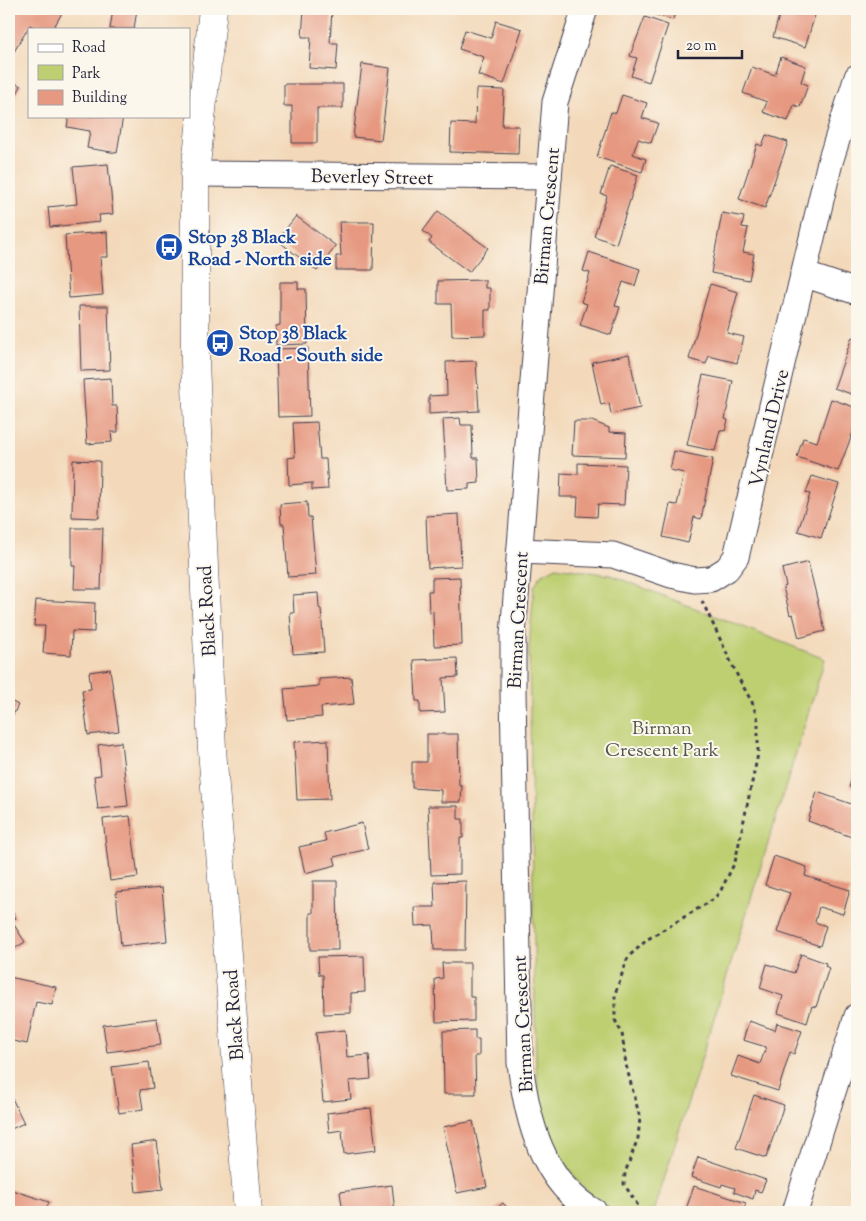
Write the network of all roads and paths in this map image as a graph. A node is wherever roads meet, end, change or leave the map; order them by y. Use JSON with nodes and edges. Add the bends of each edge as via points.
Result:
{"nodes":[{"id":1,"x":213,"y":9,"type":"edge"},
{"id":2,"x":585,"y":9,"type":"edge"},
{"id":3,"x":857,"y":77,"type":"edge"},
{"id":4,"x":195,"y":174,"type":"junction"},
{"id":5,"x":549,"y":177,"type":"junction"},
{"id":6,"x":804,"y":274,"type":"junction"},
{"id":7,"x":857,"y":292,"type":"edge"},
{"id":8,"x":520,"y":551,"type":"junction"},
{"id":9,"x":695,"y":580,"type":"junction"},
{"id":10,"x":857,"y":1016,"type":"edge"},
{"id":11,"x":248,"y":1212,"type":"edge"},
{"id":12,"x":595,"y":1212,"type":"edge"},
{"id":13,"x":642,"y":1212,"type":"edge"},
{"id":14,"x":795,"y":1212,"type":"edge"}],
"edges":[{"from":1,"to":4,"type":"main road","name":"Black Road"},
{"from":2,"to":5,"type":"street","name":"Birman Crescent","via":[[555,102]]},
{"from":3,"to":6,"type":"street","name":"Vynland Drive","via":[[830,162]]},
{"from":4,"to":5,"type":"street","name":"Beverley Street"},
{"from":4,"to":11,"type":"main road","name":"Black Road","via":[[195,362],[212,749]]},
{"from":5,"to":8,"type":"street","name":"Birman Crescent"},
{"from":6,"to":7,"type":"street"},
{"from":6,"to":9,"type":"street","name":"Vynland Drive","via":[[736,556],[727,569],[711,579]]},
{"from":8,"to":9,"type":"street","name":"Vynland Drive","via":[[613,555]]},
{"from":8,"to":12,"type":"street","name":"Birman Crescent","via":[[513,635],[520,1063],[532,1128],[554,1175],[571,1194]]},
{"from":9,"to":13,"type":"path","via":[[752,702],[758,720],[758,754],[735,862],[721,890],[714,898],[648,939],[628,957],[615,994],[615,1020],[622,1034],[626,1065],[640,1118],[638,1138],[624,1184]]},
{"from":10,"to":14,"type":"street"}]}
